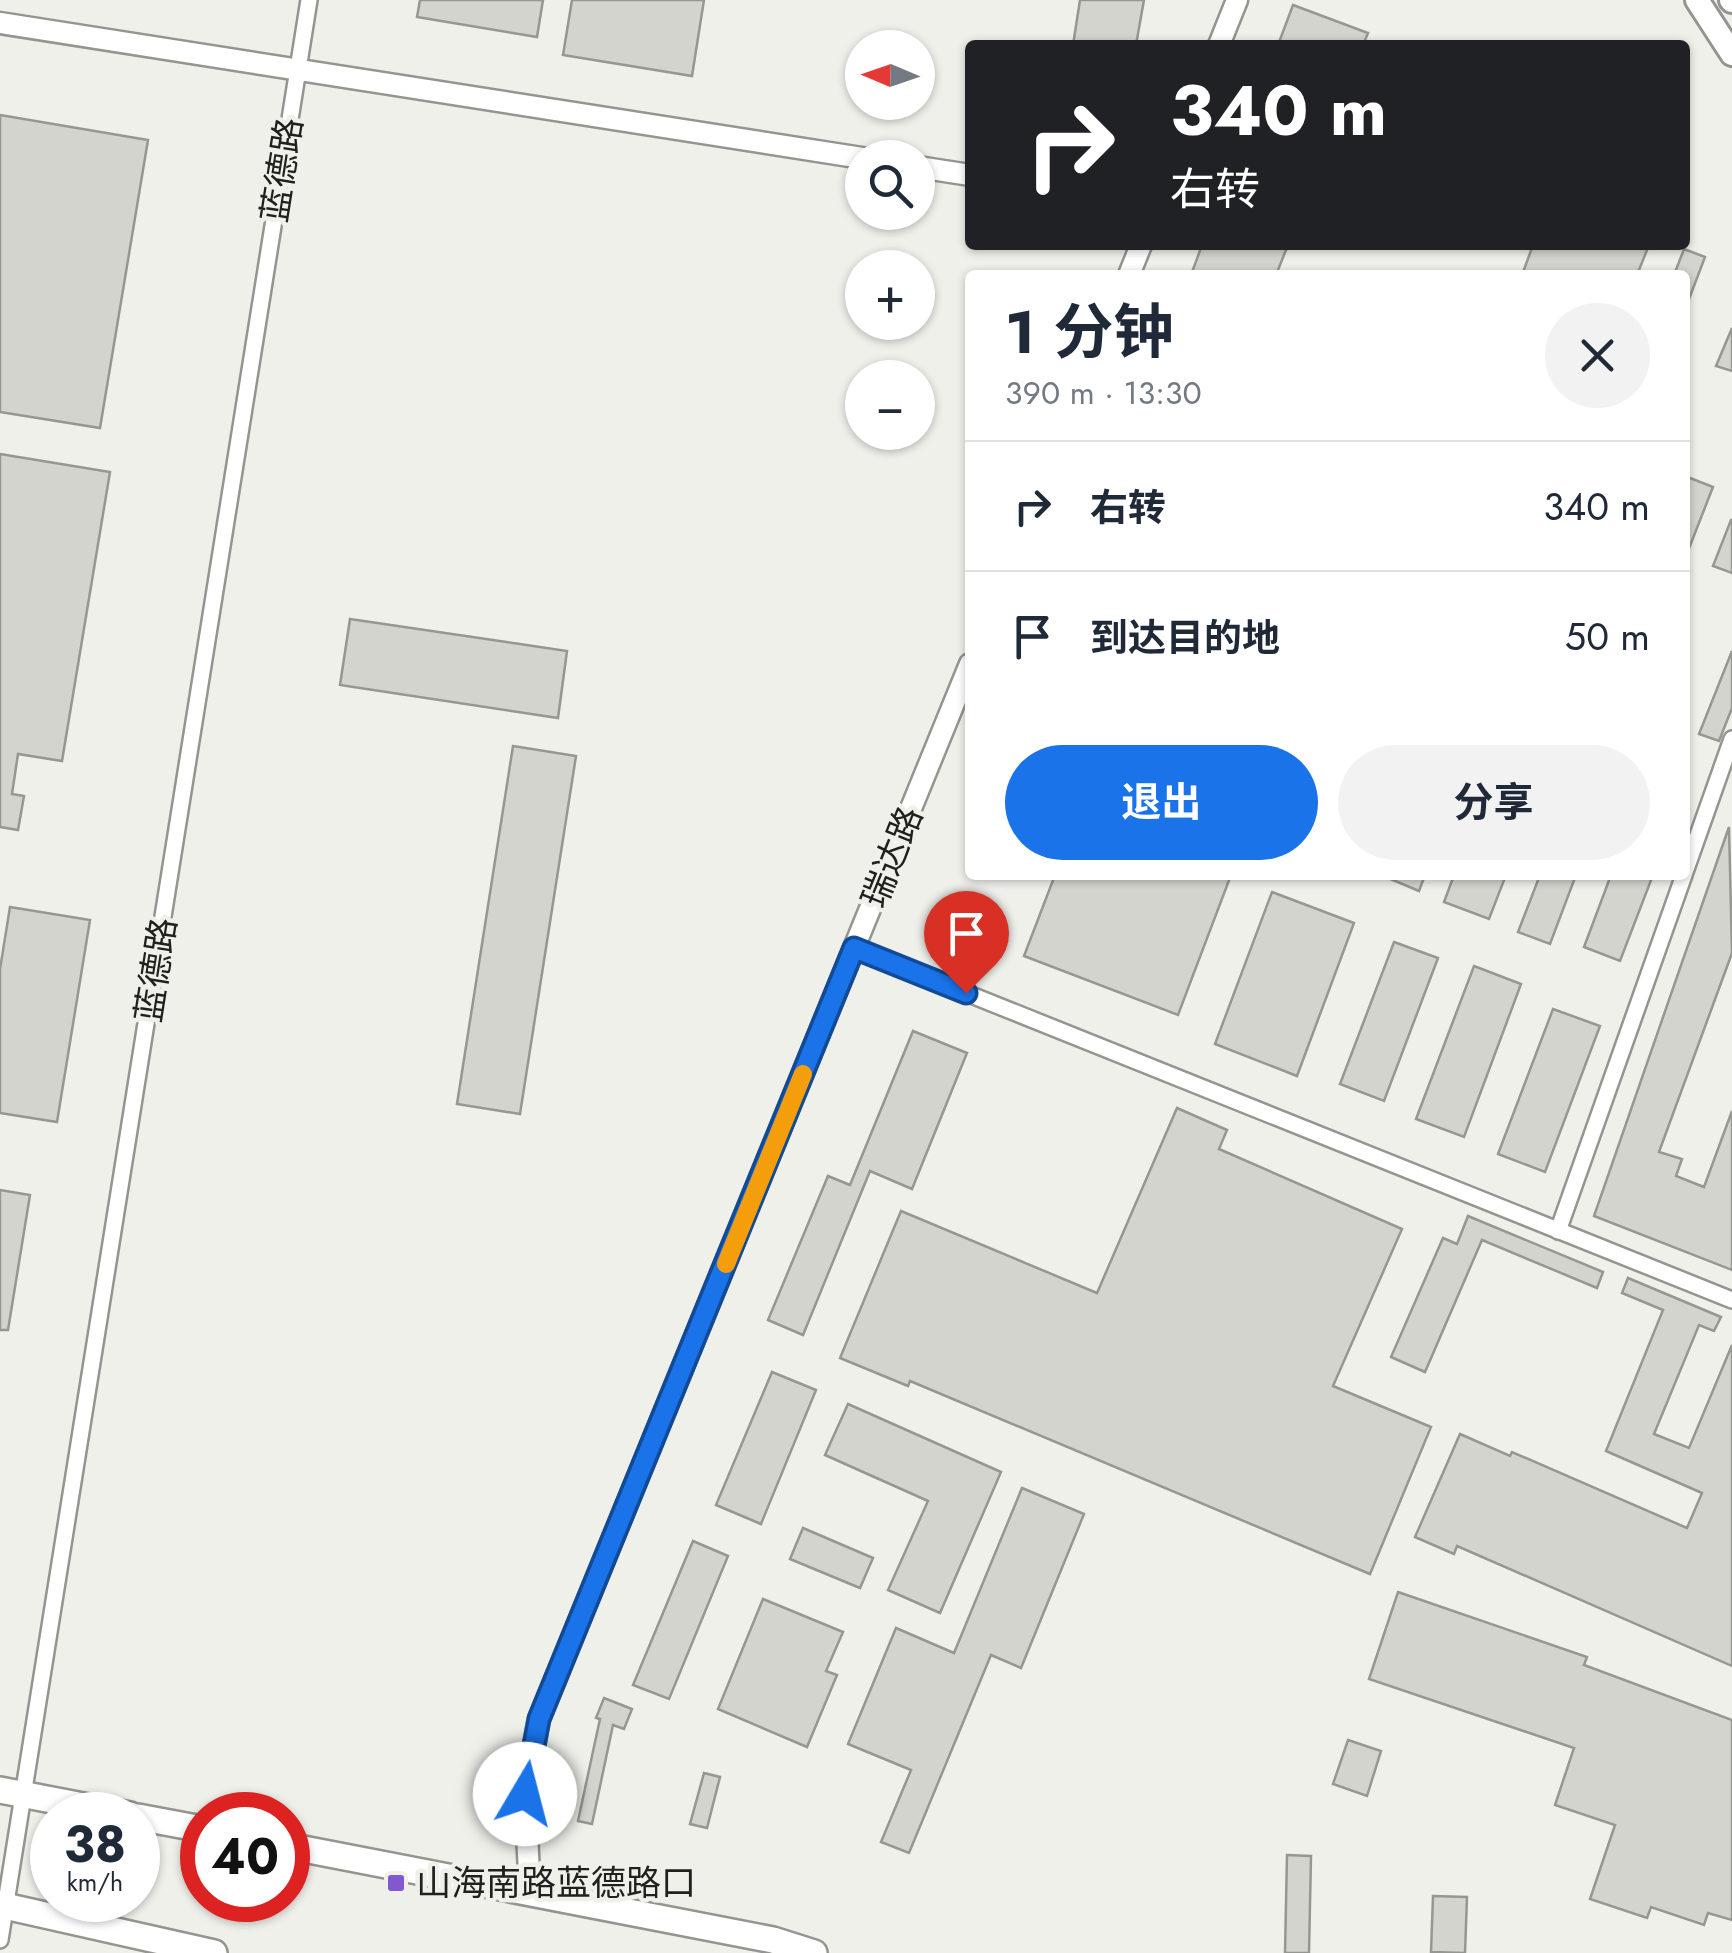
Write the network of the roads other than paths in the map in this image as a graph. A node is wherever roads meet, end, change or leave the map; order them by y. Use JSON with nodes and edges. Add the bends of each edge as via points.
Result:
{"nodes":[{"id":1,"x":309,"y":0,"type":"edge"},
{"id":2,"x":1237,"y":0,"type":"edge"},
{"id":3,"x":1697,"y":0,"type":"edge"},
{"id":4,"x":0,"y":23,"type":"edge"},
{"id":5,"x":1222,"y":40,"type":"edge"},
{"id":6,"x":1732,"y":54,"type":"edge"},
{"id":7,"x":298,"y":73,"type":"junction"},
{"id":8,"x":845,"y":155,"type":"edge"},
{"id":9,"x":935,"y":170,"type":"edge"},
{"id":10,"x":965,"y":174,"type":"edge"},
{"id":11,"x":965,"y":676,"type":"edge"},
{"id":12,"x":1732,"y":739,"type":"edge"},
{"id":13,"x":1690,"y":857,"type":"edge"},
{"id":14,"x":1682,"y":880,"type":"edge"},
{"id":15,"x":854,"y":948,"type":"junction"},
{"id":16,"x":1558,"y":1231,"type":"junction"},
{"id":17,"x":1732,"y":1300,"type":"edge"},
{"id":18,"x":0,"y":1790,"type":"edge"},
{"id":19,"x":26,"y":1795,"type":"junction"},
{"id":20,"x":30,"y":1796,"type":"edge"},
{"id":21,"x":310,"y":1850,"type":"edge"},
{"id":22,"x":530,"y":1894,"type":"junction"},
{"id":23,"x":3,"y":1906,"type":"edge"},
{"id":24,"x":0,"y":1940,"type":"edge"},
{"id":25,"x":214,"y":1953,"type":"edge"},
{"id":26,"x":814,"y":1953,"type":"edge"}],
"edges":[{"from":1,"to":7,"type":"street","name":"蓝德路"},
{"from":2,"to":5,"type":"street"},
{"from":3,"to":6,"type":"main road"},
{"from":4,"to":7,"type":"street"},
{"from":7,"to":8,"type":"street"},
{"from":7,"to":19,"type":"street","name":"蓝德路"},
{"from":9,"to":10,"type":"street"},
{"from":11,"to":15,"type":"street","name":"瑞达路"},
{"from":12,"to":13,"type":"street"},
{"from":14,"to":16,"type":"street"},
{"from":15,"to":16,"type":"street"},
{"from":15,"to":22,"type":"street","name":"瑞达路","via":[[539,1719],[525,1794]]},
{"from":16,"to":17,"type":"street"},
{"from":18,"to":19,"type":"main road"},
{"from":19,"to":20,"type":"main road"},
{"from":19,"to":23,"type":"street","name":"蓝德路"},
{"from":21,"to":22,"type":"main road"},
{"from":22,"to":26,"type":"main road"},
{"from":23,"to":24,"type":"street","name":"蓝德路"},
{"from":23,"to":25,"type":"main road"}]}
